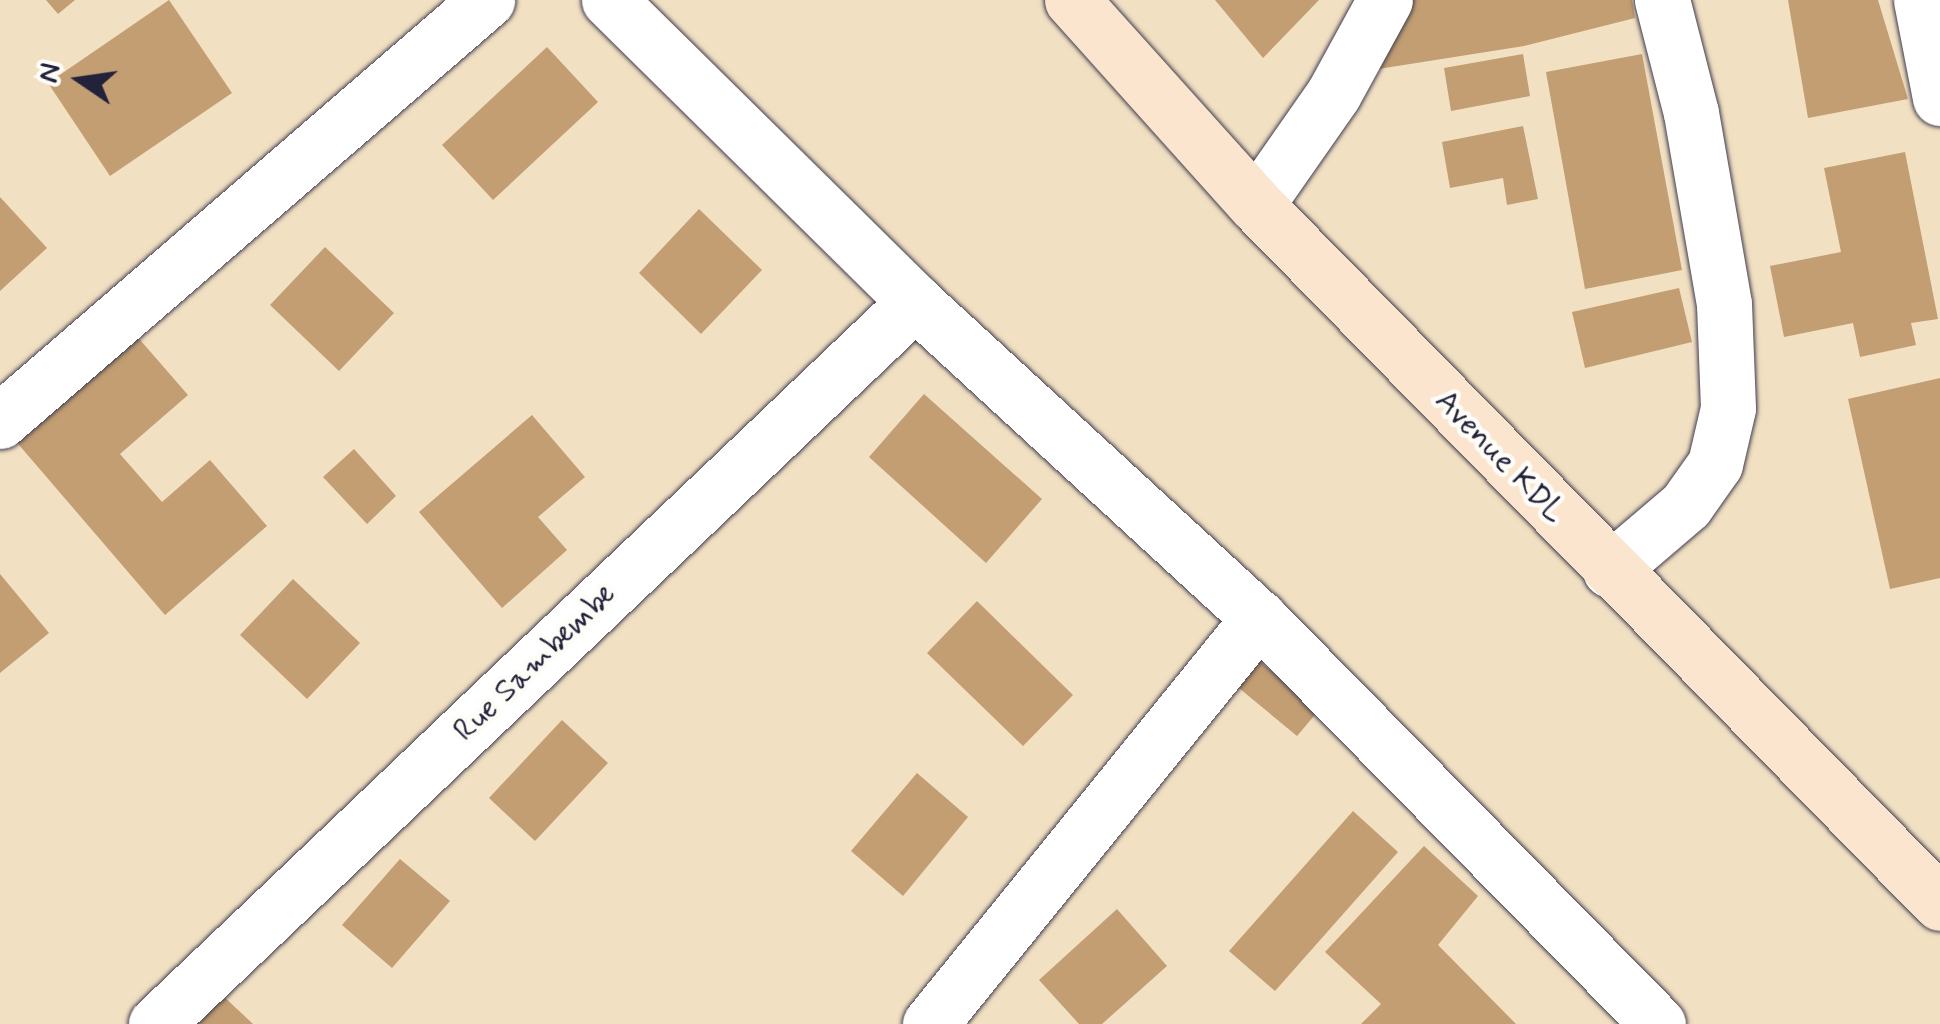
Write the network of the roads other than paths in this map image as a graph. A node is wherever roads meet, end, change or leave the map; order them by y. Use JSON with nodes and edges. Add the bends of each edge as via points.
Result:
{"nodes":[{"id":1,"x":487,"y":0,"type":"edge"},
{"id":2,"x":609,"y":0,"type":"edge"},
{"id":3,"x":1072,"y":0,"type":"edge"},
{"id":4,"x":1385,"y":0,"type":"edge"},
{"id":5,"x":1662,"y":0,"type":"edge"},
{"id":6,"x":1921,"y":0,"type":"edge"},
{"id":7,"x":1940,"y":98,"type":"edge"},
{"id":8,"x":1256,"y":204,"type":"junction"},
{"id":9,"x":915,"y":302,"type":"junction"},
{"id":10,"x":0,"y":421,"type":"edge"},
{"id":11,"x":1610,"y":570,"type":"junction"},
{"id":12,"x":1259,"y":618,"type":"junction"},
{"id":13,"x":1935,"y":887,"type":"edge"},
{"id":14,"x":1656,"y":1023,"type":"edge"},
{"id":15,"x":156,"y":1024,"type":"edge"},
{"id":16,"x":930,"y":1024,"type":"edge"}],
"edges":[{"from":1,"to":10,"type":"street"},
{"from":2,"to":9,"type":"street"},
{"from":3,"to":8,"type":"street","name":"Avenue KDL"},
{"from":4,"to":8,"type":"street","via":[[1334,93]]},
{"from":5,"to":11,"type":"street","via":[[1691,114],[1724,304],[1728,408],[1715,464],[1686,505]]},
{"from":6,"to":7,"type":"street"},
{"from":8,"to":11,"type":"street","name":"Avenue KDL"},
{"from":9,"to":12,"type":"street"},
{"from":9,"to":15,"type":"street","name":"Rue Sambembe"},
{"from":11,"to":13,"type":"street","name":"Avenue KDL"},
{"from":12,"to":14,"type":"street"},
{"from":12,"to":16,"type":"street"}]}
